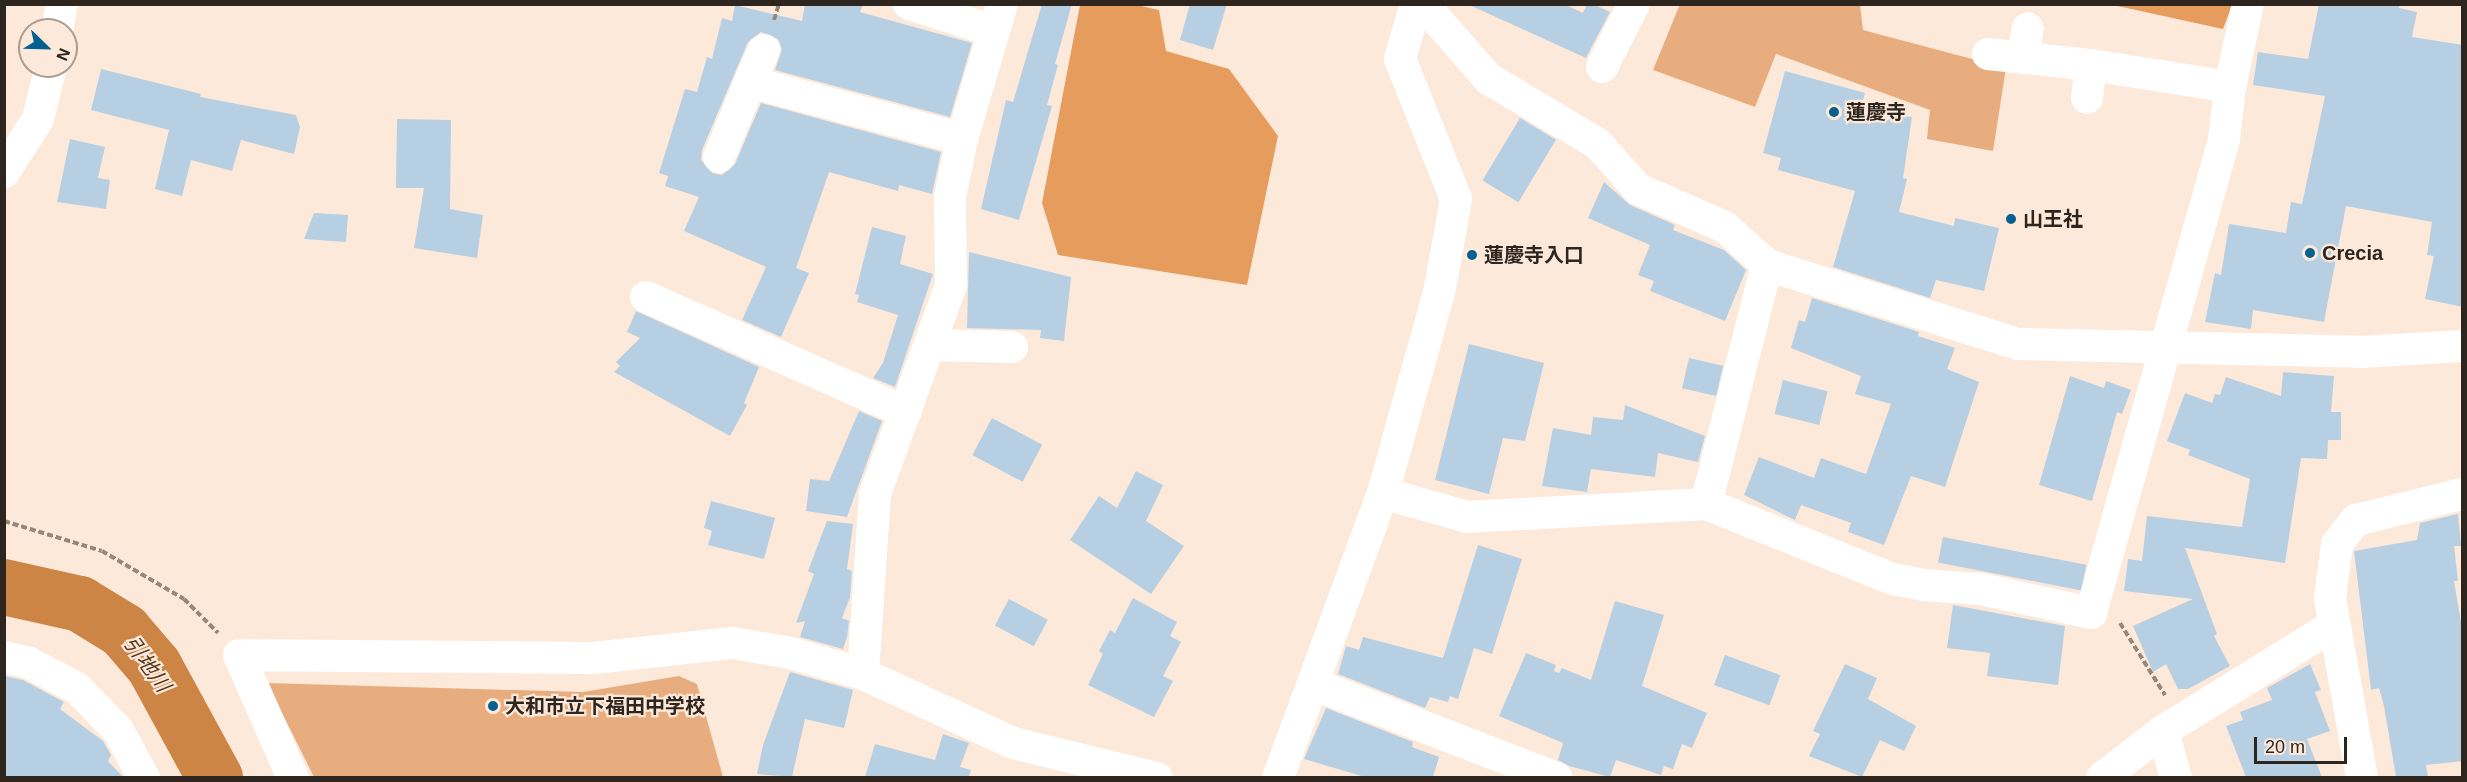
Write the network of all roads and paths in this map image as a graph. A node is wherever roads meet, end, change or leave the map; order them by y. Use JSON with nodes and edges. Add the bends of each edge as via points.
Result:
{"nodes":[{"id":1,"x":909,"y":4,"type":"edge"},
{"id":2,"x":1416,"y":4,"type":"edge"},
{"id":3,"x":1423,"y":4,"type":"edge"},
{"id":4,"x":1634,"y":4,"type":"edge"},
{"id":5,"x":2248,"y":4,"type":"edge"},
{"id":6,"x":998,"y":18,"type":"edge"},
{"id":7,"x":764,"y":50,"type":"dead end"},
{"id":8,"x":1988,"y":54,"type":"dead end"},
{"id":9,"x":2091,"y":65,"type":"junction"},
{"id":10,"x":1602,"y":67,"type":"dead end"},
{"id":11,"x":48,"y":78,"type":"edge"},
{"id":12,"x":750,"y":82,"type":"junction"},
{"id":13,"x":2230,"y":87,"type":"junction"},
{"id":14,"x":2087,"y":98,"type":"dead end"},
{"id":15,"x":962,"y":139,"type":"junction"},
{"id":16,"x":719,"y":157,"type":"dead end"},
{"id":17,"x":4,"y":172,"type":"edge"},
{"id":18,"x":1767,"y":266,"type":"junction"},
{"id":19,"x":646,"y":297,"type":"dead end"},
{"id":20,"x":930,"y":345,"type":"junction"},
{"id":21,"x":2166,"y":346,"type":"junction"},
{"id":22,"x":2463,"y":346,"type":"edge"},
{"id":23,"x":1012,"y":347,"type":"dead end"},
{"id":24,"x":906,"y":411,"type":"junction"},
{"id":25,"x":1383,"y":493,"type":"junction"},
{"id":26,"x":2463,"y":494,"type":"edge"},
{"id":27,"x":1706,"y":504,"type":"junction"},
{"id":28,"x":4,"y":521,"type":"edge"},
{"id":29,"x":2099,"y":589,"type":"junction"},
{"id":30,"x":2334,"y":624,"type":"junction"},
{"id":31,"x":238,"y":655,"type":"junction"},
{"id":32,"x":4,"y":657,"type":"edge"},
{"id":33,"x":863,"y":674,"type":"junction"},
{"id":34,"x":1313,"y":684,"type":"junction"},
{"id":35,"x":2171,"y":724,"type":"junction"},
{"id":36,"x":144,"y":777,"type":"edge"},
{"id":37,"x":293,"y":777,"type":"edge"},
{"id":38,"x":1157,"y":777,"type":"edge"},
{"id":39,"x":1278,"y":777,"type":"edge"},
{"id":40,"x":1556,"y":777,"type":"edge"},
{"id":41,"x":2102,"y":777,"type":"edge"},
{"id":42,"x":2176,"y":777,"type":"edge"},
{"id":43,"x":2362,"y":777,"type":"edge"}],
"edges":[{"from":1,"to":6,"type":"street"},
{"from":2,"to":25,"type":"street","via":[[1400,59],[1456,199],[1433,322]]},
{"from":3,"to":18,"type":"street","via":[[1489,79],[1598,144],[1638,189],[1725,227]]},
{"from":4,"to":10,"type":"street"},
{"from":5,"to":13,"type":"street"},
{"from":6,"to":15,"type":"street"},
{"from":7,"to":12,"type":"street"},
{"from":8,"to":9,"type":"street","via":[[2025,43]]},
{"from":9,"to":13,"type":"street"},
{"from":9,"to":14,"type":"street"},
{"from":11,"to":17,"type":"street","via":[[38,119]]},
{"from":12,"to":15,"type":"street"},
{"from":12,"to":16,"type":"street"},
{"from":13,"to":21,"type":"street","via":[[2224,139]]},
{"from":15,"to":20,"type":"street","via":[[950,197],[951,285]]},
{"from":18,"to":21,"type":"street","via":[[2018,344]]},
{"from":18,"to":27,"type":"street"},
{"from":19,"to":24,"type":"street"},
{"from":20,"to":23,"type":"street"},
{"from":20,"to":24,"type":"street"},
{"from":21,"to":22,"type":"street","via":[[2362,352]]},
{"from":21,"to":29,"type":"street"},
{"from":24,"to":33,"type":"street","via":[[875,494]]},
{"from":25,"to":27,"type":"street","via":[[1467,517]]},
{"from":25,"to":34,"type":"street"},
{"from":26,"to":30,"type":"street","via":[[2355,520],[2337,544],[2330,598]]},
{"from":27,"to":29,"type":"street","via":[[1893,579],[1981,589],[2091,613]]},
{"from":28,"to":31,"type":"path","via":[[102,551],[184,599]]},
{"from":29,"to":35,"type":"path"},
{"from":30,"to":35,"type":"street"},
{"from":30,"to":43,"type":"street"},
{"from":31,"to":33,"type":"street","via":[[594,658],[733,643],[790,652]]},
{"from":31,"to":37,"type":"street"},
{"from":32,"to":36,"type":"street","via":[[29,663],[77,688],[118,730]]},
{"from":33,"to":38,"type":"street","via":[[1013,743]]},
{"from":34,"to":39,"type":"street"},
{"from":34,"to":40,"type":"street"},
{"from":35,"to":41,"type":"street"},
{"from":35,"to":42,"type":"street"}]}
